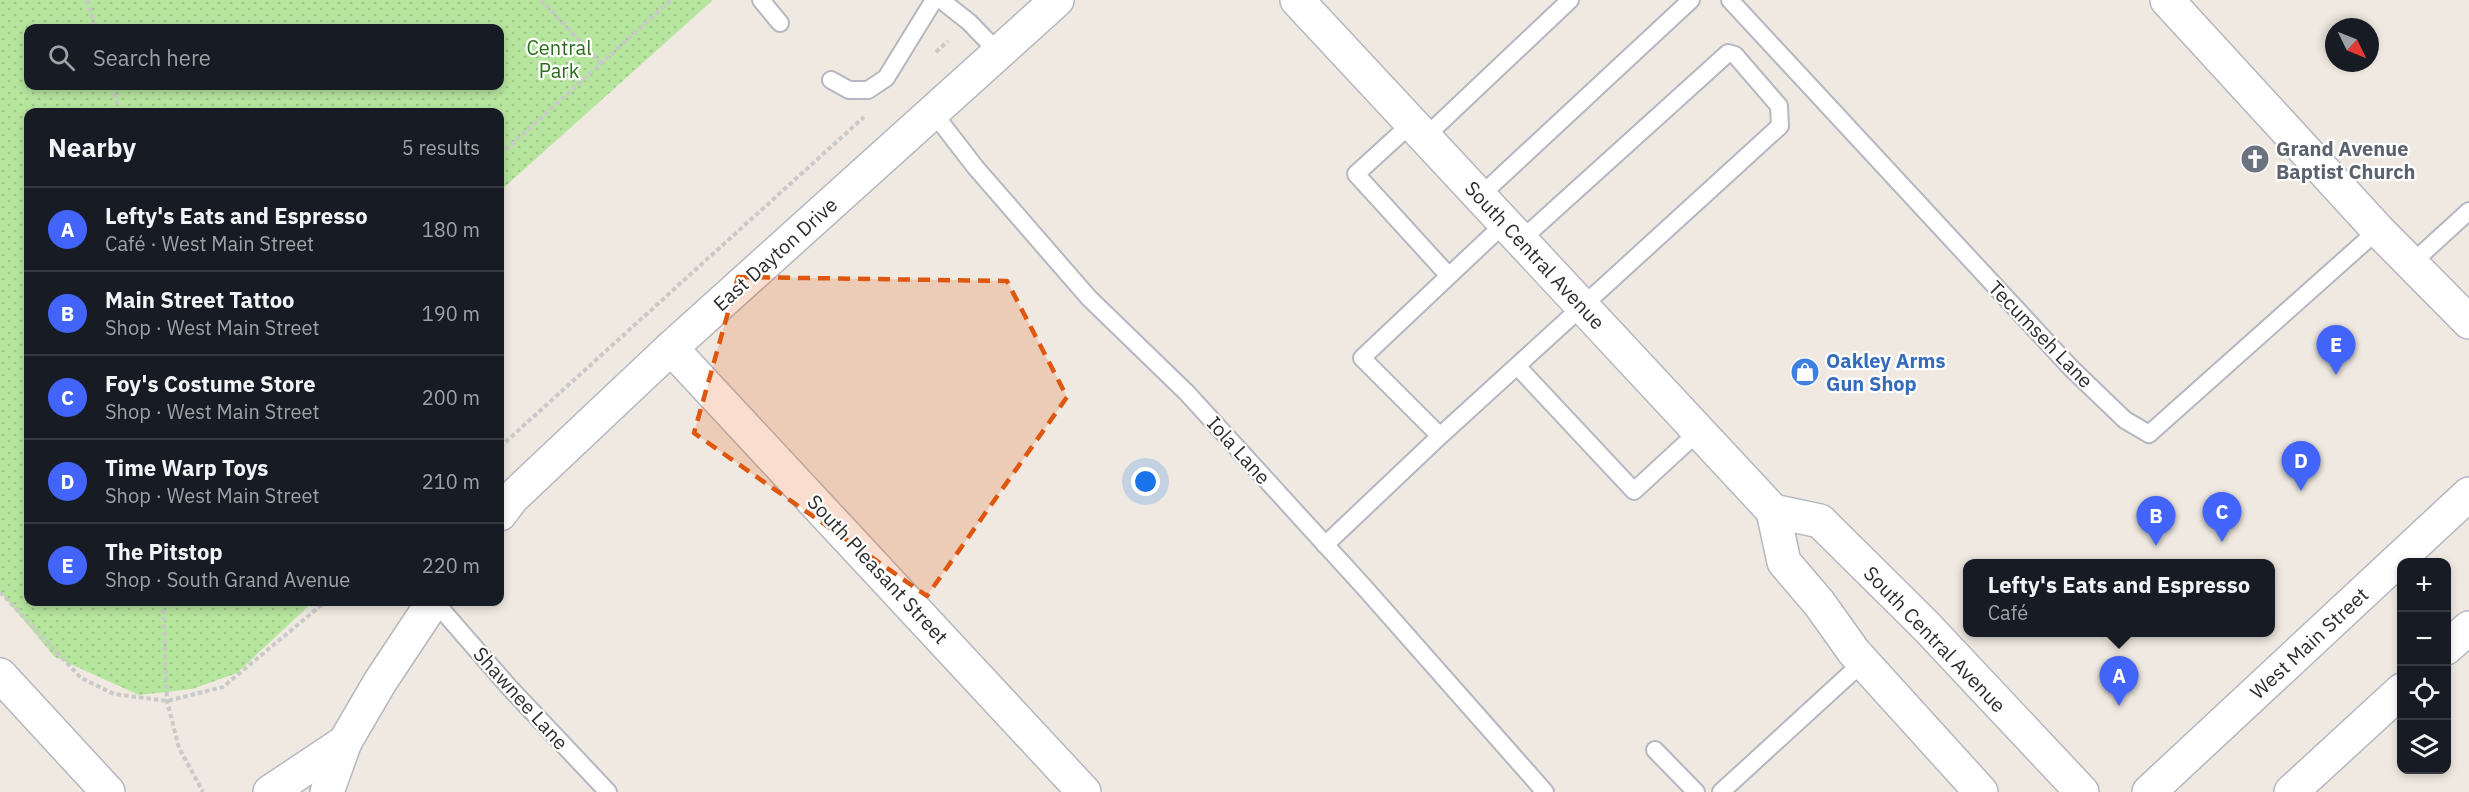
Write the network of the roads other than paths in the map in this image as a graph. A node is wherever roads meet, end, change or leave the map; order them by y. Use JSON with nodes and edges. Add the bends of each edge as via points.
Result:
{"nodes":[{"id":1,"x":761,"y":0,"type":"edge"},
{"id":2,"x":934,"y":0,"type":"edge"},
{"id":3,"x":941,"y":0,"type":"edge"},
{"id":4,"x":1057,"y":0,"type":"edge"},
{"id":5,"x":1298,"y":0,"type":"edge"},
{"id":6,"x":1570,"y":0,"type":"edge"},
{"id":7,"x":1691,"y":0,"type":"edge"},
{"id":8,"x":1730,"y":0,"type":"edge"},
{"id":9,"x":2167,"y":0,"type":"edge"},
{"id":10,"x":780,"y":23,"type":"dead end"},
{"id":11,"x":998,"y":52,"type":"junction"},
{"id":12,"x":831,"y":80,"type":"dead end"},
{"id":13,"x":932,"y":111,"type":"junction"},
{"id":14,"x":1419,"y":130,"type":"junction"},
{"id":15,"x":1480,"y":196,"type":"junction"},
{"id":16,"x":2469,"y":211,"type":"edge"},
{"id":17,"x":2378,"y":230,"type":"junction"},
{"id":18,"x":1513,"y":232,"type":"junction"},
{"id":19,"x":2412,"y":263,"type":"junction"},
{"id":20,"x":1449,"y":276,"type":"junction"},
{"id":21,"x":1583,"y":307,"type":"junction"},
{"id":22,"x":2469,"y":322,"type":"edge"},
{"id":23,"x":671,"y":348,"type":"junction"},
{"id":24,"x":1517,"y":366,"type":"junction"},
{"id":25,"x":1699,"y":431,"type":"junction"},
{"id":26,"x":1440,"y":436,"type":"junction"},
{"id":27,"x":2469,"y":494,"type":"edge"},
{"id":28,"x":504,"y":509,"type":"edge"},
{"id":29,"x":1773,"y":511,"type":"junction"},
{"id":30,"x":1325,"y":545,"type":"junction"},
{"id":31,"x":431,"y":606,"type":"edge"},
{"id":32,"x":438,"y":606,"type":"edge"},
{"id":33,"x":2469,"y":628,"type":"edge"},
{"id":34,"x":2451,"y":644,"type":"edge"},
{"id":35,"x":1863,"y":662,"type":"junction"},
{"id":36,"x":0,"y":675,"type":"edge"},
{"id":37,"x":2397,"y":695,"type":"edge"},
{"id":38,"x":345,"y":742,"type":"junction"},
{"id":39,"x":1655,"y":750,"type":"dead end"},
{"id":40,"x":108,"y":791,"type":"edge"},
{"id":41,"x":270,"y":792,"type":"edge"},
{"id":42,"x":327,"y":792,"type":"edge"},
{"id":43,"x":608,"y":792,"type":"edge"},
{"id":44,"x":1084,"y":792,"type":"edge"},
{"id":45,"x":1545,"y":792,"type":"edge"},
{"id":46,"x":1696,"y":792,"type":"edge"},
{"id":47,"x":1721,"y":792,"type":"edge"},
{"id":48,"x":1981,"y":792,"type":"edge"},
{"id":49,"x":2082,"y":792,"type":"edge"},
{"id":50,"x":2149,"y":792,"type":"edge"},
{"id":51,"x":2291,"y":792,"type":"edge"}],
"edges":[{"from":1,"to":10,"type":"lane"},
{"from":2,"to":12,"type":"lane","via":[[886,78],[868,90],[849,90]]},
{"from":3,"to":11,"type":"lane"},
{"from":4,"to":11,"type":"street","name":"East Dayton Drive"},
{"from":5,"to":14,"type":"street","name":"South Central Avenue"},
{"from":6,"to":14,"type":"lane"},
{"from":7,"to":15,"type":"lane"},
{"from":8,"to":17,"type":"lane","name":"Tecumseh Lane","via":[[2071,368],[2125,420],[2149,435]]},
{"from":9,"to":17,"type":"street"},
{"from":11,"to":13,"type":"street","name":"East Dayton Drive"},
{"from":13,"to":23,"type":"street","name":"East Dayton Drive"},
{"from":13,"to":30,"type":"lane","name":"Iola Lane","via":[[1089,298],[1186,393]]},
{"from":14,"to":15,"type":"street","name":"South Central Avenue"},
{"from":14,"to":20,"type":"lane","via":[[1356,174]]},
{"from":15,"to":18,"type":"street","name":"South Central Avenue"},
{"from":16,"to":19,"type":"lane"},
{"from":17,"to":19,"type":"street"},
{"from":18,"to":20,"type":"lane"},
{"from":18,"to":21,"type":"street","name":"South Central Avenue"},
{"from":18,"to":21,"type":"lane","via":[[1728,53],[1735,55],[1779,105],[1780,126]]},
{"from":19,"to":22,"type":"street"},
{"from":20,"to":26,"type":"lane","via":[[1362,358]]},
{"from":21,"to":24,"type":"lane"},
{"from":21,"to":25,"type":"street","name":"South Central Avenue"},
{"from":23,"to":28,"type":"street","name":"East Dayton Drive"},
{"from":23,"to":44,"type":"street","name":"South Pleasant Street"},
{"from":24,"to":25,"type":"lane","via":[[1635,491]]},
{"from":24,"to":26,"type":"lane"},
{"from":25,"to":29,"type":"street","name":"South Central Avenue"},
{"from":26,"to":30,"type":"lane"},
{"from":27,"to":50,"type":"street","name":"West Main Street"},
{"from":29,"to":35,"type":"street","via":[[1784,562]]},
{"from":29,"to":49,"type":"street","name":"South Central Avenue","via":[[1820,521],[1926,626]]},
{"from":30,"to":45,"type":"lane","name":"Iola Lane"},
{"from":31,"to":38,"type":"street"},
{"from":32,"to":43,"type":"lane","name":"Shawnee Lane"},
{"from":33,"to":34,"type":"street"},
{"from":35,"to":47,"type":"lane"},
{"from":35,"to":48,"type":"street"},
{"from":36,"to":40,"type":"street"},
{"from":37,"to":51,"type":"street"},
{"from":38,"to":41,"type":"street"},
{"from":38,"to":42,"type":"street"},
{"from":39,"to":46,"type":"lane"}]}
